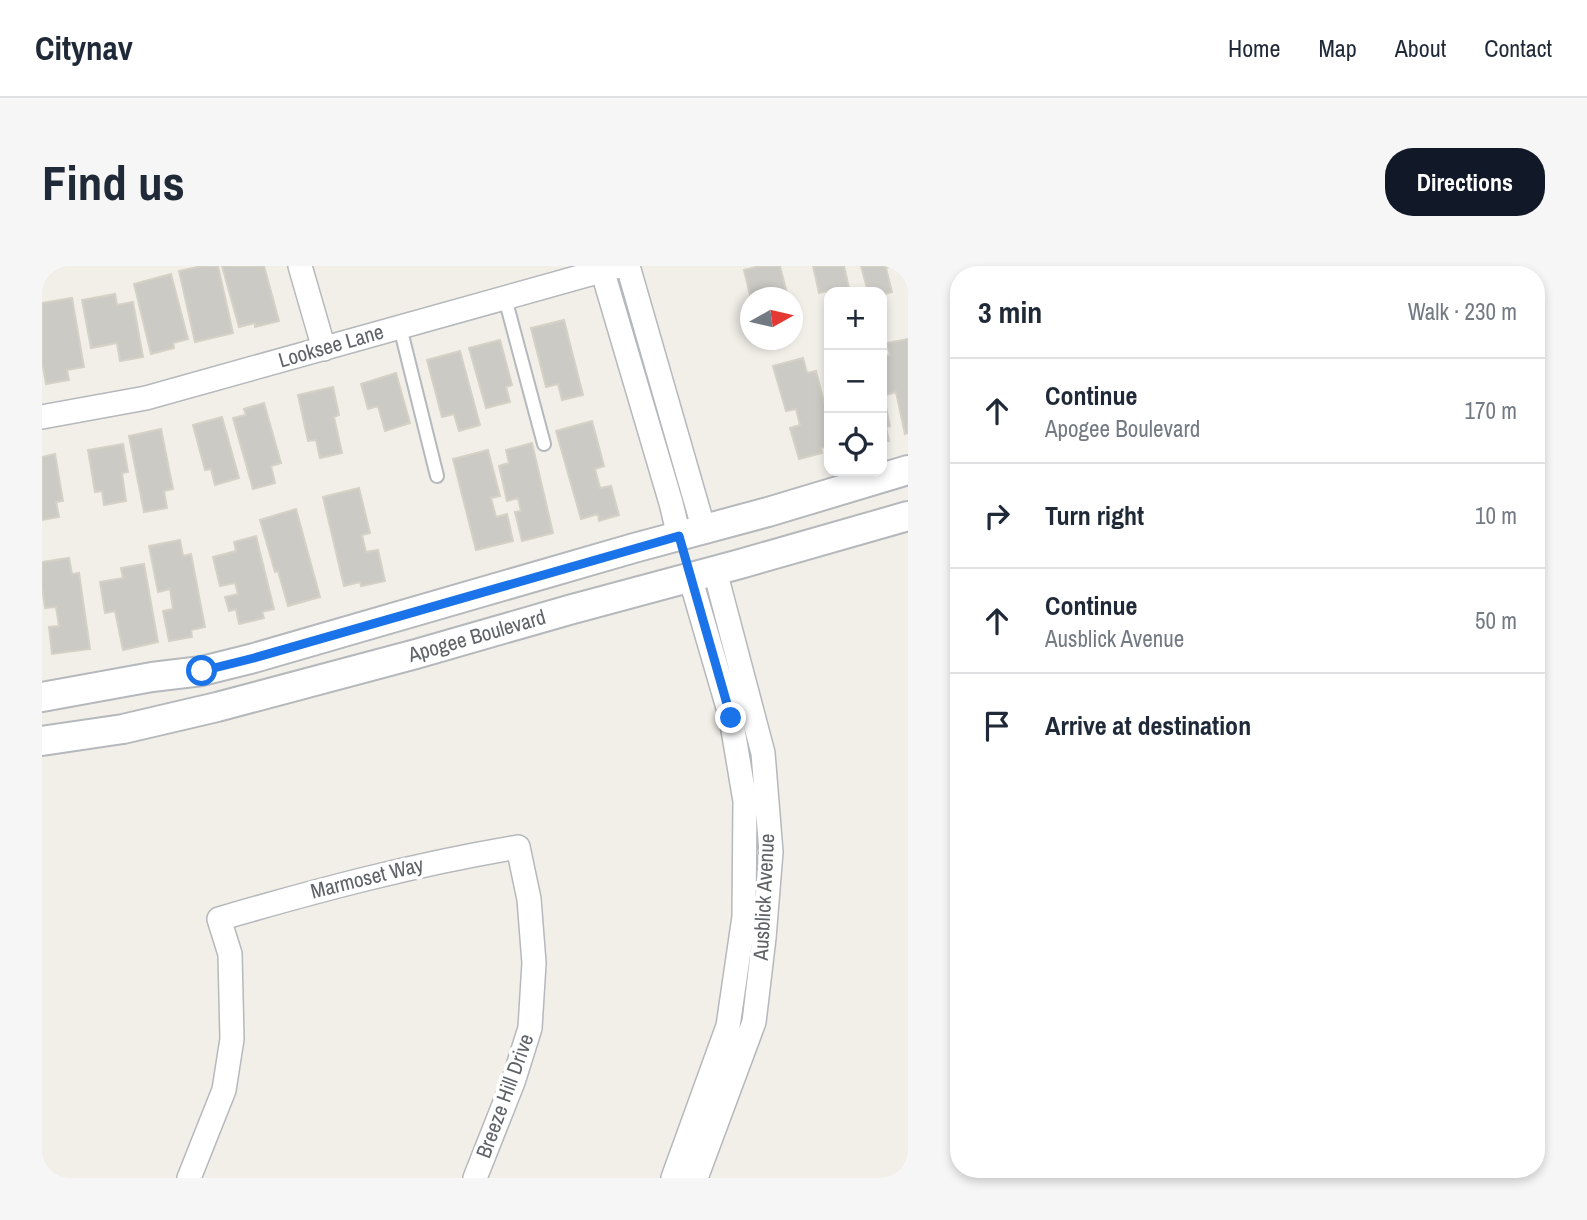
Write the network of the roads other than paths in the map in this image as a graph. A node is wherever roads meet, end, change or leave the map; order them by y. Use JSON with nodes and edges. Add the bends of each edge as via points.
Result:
{"nodes":[{"id":1,"x":300,"y":266,"type":"edge"},
{"id":2,"x":628,"y":266,"type":"edge"},
{"id":3,"x":607,"y":268,"type":"edge"},
{"id":4,"x":505,"y":298,"type":"junction"},
{"id":5,"x":400,"y":327,"type":"junction"},
{"id":6,"x":324,"y":349,"type":"junction"},
{"id":7,"x":42,"y":417,"type":"edge"},
{"id":8,"x":544,"y":444,"type":"dead end"},
{"id":9,"x":908,"y":470,"type":"edge"},
{"id":10,"x":437,"y":476,"type":"dead end"},
{"id":11,"x":908,"y":516,"type":"edge"},
{"id":12,"x":691,"y":533,"type":"junction"},
{"id":13,"x":702,"y":574,"type":"junction"},
{"id":14,"x":42,"y":697,"type":"edge"},
{"id":15,"x":42,"y":741,"type":"edge"},
{"id":16,"x":518,"y":847,"type":"joint"},
{"id":17,"x":189,"y":1178,"type":"edge"},
{"id":18,"x":475,"y":1178,"type":"edge"},
{"id":19,"x":673,"y":1178,"type":"edge"},
{"id":20,"x":696,"y":1178,"type":"edge"}],
"edges":[{"from":1,"to":6,"type":"street"},
{"from":2,"to":12,"type":"street"},
{"from":3,"to":4,"type":"street","name":"Looksee Lane"},
{"from":3,"to":12,"type":"street","via":[[671,503]]},
{"from":4,"to":5,"type":"street","name":"Looksee Lane"},
{"from":4,"to":8,"type":"lane"},
{"from":5,"to":6,"type":"street","name":"Looksee Lane"},
{"from":5,"to":10,"type":"lane"},
{"from":6,"to":7,"type":"street","name":"Looksee Lane","via":[[146,398]]},
{"from":9,"to":12,"type":"street","name":"Apogee Boulevard"},
{"from":11,"to":13,"type":"street","name":"Apogee Boulevard"},
{"from":12,"to":13,"type":"street"},
{"from":12,"to":14,"type":"street","name":"Apogee Boulevard","via":[[254,658]]},
{"from":13,"to":15,"type":"street","name":"Apogee Boulevard","via":[[217,707],[124,729]]},
{"from":13,"to":19,"type":"street","name":"Ausblick Avenue","via":[[745,801],[744,917],[728,1026]]},
{"from":13,"to":20,"type":"street","name":"Ausblick Avenue","via":[[763,753],[771,852],[754,1022]]},
{"from":16,"to":17,"type":"street","name":"Marmoset Way","via":[[376,875],[219,919],[230,954],[232,1039],[223,1090]]},
{"from":16,"to":18,"type":"street","name":"Breeze Hill Drive","via":[[529,898],[534,963],[530,1028]]}]}
